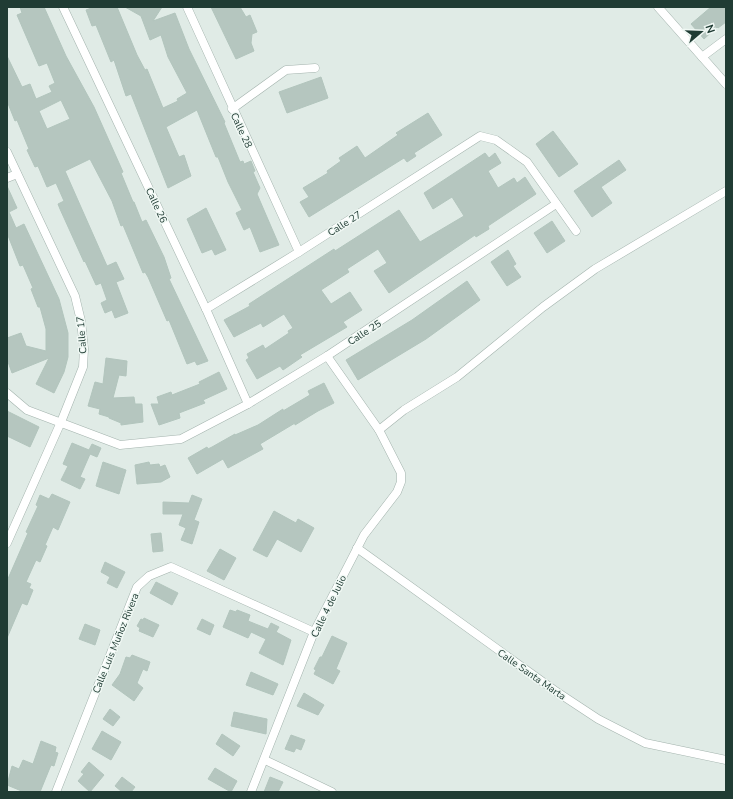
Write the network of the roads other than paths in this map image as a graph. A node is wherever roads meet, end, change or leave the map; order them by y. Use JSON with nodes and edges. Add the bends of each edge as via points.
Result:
{"nodes":[{"id":1,"x":64,"y":7,"type":"edge"},
{"id":2,"x":187,"y":7,"type":"edge"},
{"id":3,"x":658,"y":7,"type":"edge"},
{"id":4,"x":726,"y":39,"type":"edge"},
{"id":5,"x":702,"y":57,"type":"junction"},
{"id":6,"x":315,"y":68,"type":"dead end"},
{"id":7,"x":726,"y":84,"type":"edge"},
{"id":8,"x":232,"y":109,"type":"junction"},
{"id":9,"x":7,"y":152,"type":"edge"},
{"id":10,"x":17,"y":174,"type":"junction"},
{"id":11,"x":7,"y":178,"type":"edge"},
{"id":12,"x":726,"y":191,"type":"edge"},
{"id":13,"x":556,"y":204,"type":"junction"},
{"id":14,"x":576,"y":231,"type":"dead end"},
{"id":15,"x":299,"y":252,"type":"junction"},
{"id":16,"x":206,"y":309,"type":"junction"},
{"id":17,"x":327,"y":356,"type":"junction"},
{"id":18,"x":7,"y":393,"type":"edge"},
{"id":19,"x":248,"y":404,"type":"junction"},
{"id":20,"x":61,"y":422,"type":"junction"},
{"id":21,"x":379,"y":430,"type":"junction"},
{"id":22,"x":10,"y":524,"type":"edge"},
{"id":23,"x":7,"y":543,"type":"edge"},
{"id":24,"x":357,"y":548,"type":"junction"},
{"id":25,"x":314,"y":632,"type":"junction"},
{"id":26,"x":265,"y":760,"type":"junction"},
{"id":27,"x":726,"y":760,"type":"edge"},
{"id":28,"x":56,"y":792,"type":"edge"},
{"id":29,"x":251,"y":792,"type":"edge"},
{"id":30,"x":332,"y":792,"type":"edge"}],
"edges":[{"from":1,"to":16,"type":"street","name":"Calle 26"},
{"from":2,"to":8,"type":"street","name":"Calle 28"},
{"from":3,"to":5,"type":"street"},
{"from":4,"to":5,"type":"street"},
{"from":5,"to":7,"type":"street"},
{"from":6,"to":8,"type":"street","via":[[286,70]]},
{"from":8,"to":15,"type":"street","name":"Calle 28"},
{"from":9,"to":10,"type":"street","name":"Calle 17"},
{"from":10,"to":11,"type":"street"},
{"from":10,"to":20,"type":"street","name":"Calle 17","via":[[75,296],[81,321],[83,367]]},
{"from":12,"to":21,"type":"street","via":[[596,270],[543,307],[457,377],[404,410]]},
{"from":13,"to":14,"type":"street"},
{"from":13,"to":15,"type":"street","name":"Calle 27","via":[[527,162],[496,140],[480,136]]},
{"from":13,"to":17,"type":"street","name":"Calle 25"},
{"from":15,"to":16,"type":"street","name":"Calle 27"},
{"from":16,"to":19,"type":"street","name":"Calle 26"},
{"from":17,"to":19,"type":"street","name":"Calle 25"},
{"from":17,"to":21,"type":"street"},
{"from":18,"to":20,"type":"street","name":"Calle 25","via":[[27,410]]},
{"from":19,"to":20,"type":"street","name":"Calle 25","via":[[181,438],[120,446]]},
{"from":20,"to":22,"type":"street","name":"Calle 17"},
{"from":21,"to":24,"type":"street","name":"Calle 4 de Julio","via":[[401,473],[402,482]]},
{"from":22,"to":23,"type":"street","name":"Calle 17"},
{"from":24,"to":25,"type":"street","name":"Calle 4 de Julio"},
{"from":24,"to":27,"type":"street","name":"Calle Santa Marta","via":[[598,719],[645,743]]},
{"from":25,"to":26,"type":"street","name":"Calle 4 de Julio"},
{"from":25,"to":28,"type":"street","name":"Calle Luis Muñoz Rivera","via":[[171,567],[149,576],[137,587]]},
{"from":26,"to":29,"type":"street","name":"Calle 4 de Julio"},
{"from":26,"to":30,"type":"street"}]}
